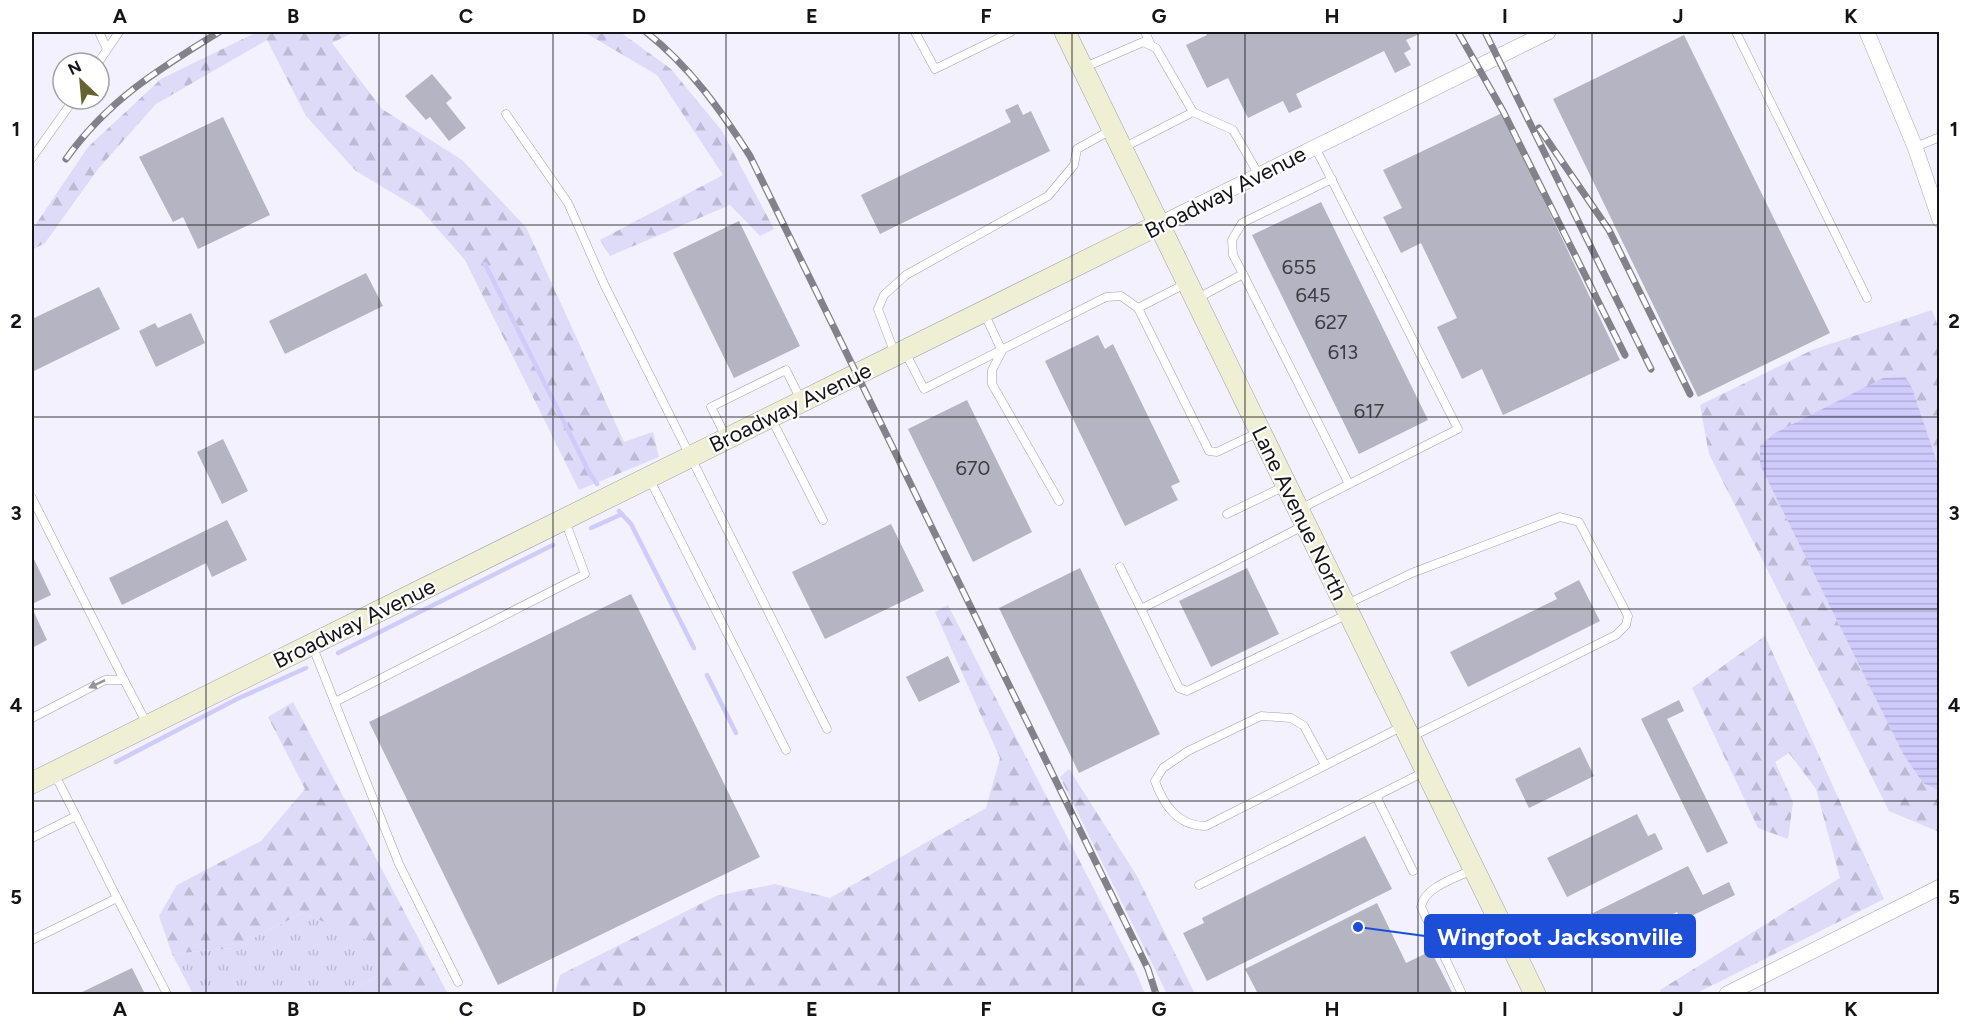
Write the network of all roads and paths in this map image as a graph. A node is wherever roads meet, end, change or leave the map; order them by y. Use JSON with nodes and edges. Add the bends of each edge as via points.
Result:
{"nodes":[{"id":1,"x":99,"y":32,"type":"edge"},
{"id":2,"x":119,"y":32,"type":"edge"},
{"id":3,"x":915,"y":32,"type":"edge"},
{"id":4,"x":1011,"y":32,"type":"edge"},
{"id":5,"x":1065,"y":32,"type":"edge"},
{"id":6,"x":1145,"y":32,"type":"edge"},
{"id":7,"x":1548,"y":32,"type":"edge"},
{"id":8,"x":1736,"y":32,"type":"edge"},
{"id":9,"x":1868,"y":32,"type":"edge"},
{"id":10,"x":1150,"y":44,"type":"junction"},
{"id":11,"x":107,"y":49,"type":"joint"},
{"id":12,"x":1082,"y":68,"type":"junction"},
{"id":13,"x":65,"y":111,"type":"edge"},
{"id":14,"x":1193,"y":112,"type":"junction"},
{"id":15,"x":506,"y":114,"type":"dead end"},
{"id":16,"x":1940,"y":137,"type":"edge"},
{"id":17,"x":1117,"y":139,"type":"junction"},
{"id":18,"x":1315,"y":147,"type":"junction"},
{"id":19,"x":1915,"y":147,"type":"junction"},
{"id":20,"x":32,"y":158,"type":"edge"},
{"id":21,"x":1259,"y":175,"type":"junction"},
{"id":22,"x":1332,"y":179,"type":"junction"},
{"id":23,"x":1940,"y":220,"type":"edge"},
{"id":24,"x":1158,"y":225,"type":"junction"},
{"id":25,"x":1244,"y":274,"type":"junction"},
{"id":26,"x":1191,"y":291,"type":"junction"},
{"id":27,"x":1867,"y":298,"type":"dead end"},
{"id":28,"x":1138,"y":308,"type":"junction"},
{"id":29,"x":983,"y":312,"type":"junction"},
{"id":30,"x":1002,"y":351,"type":"junction"},
{"id":31,"x":900,"y":353,"type":"junction"},
{"id":32,"x":801,"y":401,"type":"junction"},
{"id":33,"x":771,"y":417,"type":"junction"},
{"id":34,"x":1260,"y":432,"type":"junction"},
{"id":35,"x":726,"y":439,"type":"junction"},
{"id":36,"x":690,"y":456,"type":"junction"},
{"id":37,"x":649,"y":477,"type":"junction"},
{"id":38,"x":1349,"y":484,"type":"junction"},
{"id":39,"x":1286,"y":485,"type":"junction"},
{"id":40,"x":32,"y":498,"type":"edge"},
{"id":41,"x":1059,"y":501,"type":"dead end"},
{"id":42,"x":1227,"y":514,"type":"dead end"},
{"id":43,"x":1302,"y":518,"type":"junction"},
{"id":44,"x":564,"y":519,"type":"junction"},
{"id":45,"x":823,"y":520,"type":"dead end"},
{"id":46,"x":1119,"y":567,"type":"dead end"},
{"id":47,"x":1141,"y":609,"type":"junction"},
{"id":48,"x":1348,"y":609,"type":"junction"},
{"id":49,"x":311,"y":643,"type":"junction"},
{"id":50,"x":124,"y":680,"type":"junction"},
{"id":51,"x":335,"y":702,"type":"junction"},
{"id":52,"x":32,"y":718,"type":"edge"},
{"id":53,"x":148,"y":726,"type":"junction"},
{"id":54,"x":827,"y":729,"type":"dead end"},
{"id":55,"x":1408,"y":731,"type":"junction"},
{"id":56,"x":786,"y":750,"type":"dead end"},
{"id":57,"x":1325,"y":765,"type":"junction"},
{"id":58,"x":1427,"y":771,"type":"junction"},
{"id":59,"x":54,"y":772,"type":"junction"},
{"id":60,"x":32,"y":783,"type":"edge"},
{"id":61,"x":1376,"y":796,"type":"junction"},
{"id":62,"x":76,"y":816,"type":"junction"},
{"id":63,"x":32,"y":838,"type":"edge"},
{"id":64,"x":1474,"y":869,"type":"junction"},
{"id":65,"x":1413,"y":871,"type":"dead end"},
{"id":66,"x":1198,"y":885,"type":"dead end"},
{"id":67,"x":1940,"y":887,"type":"edge"},
{"id":68,"x":117,"y":898,"type":"junction"},
{"id":69,"x":32,"y":940,"type":"edge"},
{"id":70,"x":458,"y":982,"type":"dead end"},
{"id":71,"x":167,"y":994,"type":"edge"},
{"id":72,"x":1461,"y":994,"type":"edge"},
{"id":73,"x":1535,"y":994,"type":"edge"},
{"id":74,"x":1727,"y":994,"type":"edge"}],
"edges":[{"from":1,"to":11,"type":"lane"},
{"from":2,"to":11,"type":"lane"},
{"from":3,"to":4,"type":"lane","via":[[935,69]]},
{"from":5,"to":12,"type":"street","name":"Lane Avenue North"},
{"from":6,"to":10,"type":"lane"},
{"from":7,"to":18,"type":"street","name":"Broadway Avenue"},
{"from":8,"to":27,"type":"lane"},
{"from":9,"to":19,"type":"street"},
{"from":10,"to":12,"type":"lane","via":[[1143,42]]},
{"from":10,"to":14,"type":"lane"},
{"from":12,"to":17,"type":"street","name":"Lane Avenue North"},
{"from":13,"to":20,"type":"lane"},
{"from":14,"to":17,"type":"lane"},
{"from":14,"to":21,"type":"lane","via":[[1233,129]]},
{"from":15,"to":36,"type":"lane","via":[[568,203]]},
{"from":16,"to":19,"type":"lane"},
{"from":17,"to":24,"type":"street","name":"Lane Avenue North"},
{"from":17,"to":31,"type":"lane","via":[[1077,149],[1074,165],[1048,196],[906,275],[884,295],[878,309]]},
{"from":18,"to":21,"type":"street","name":"Broadway Avenue"},
{"from":18,"to":22,"type":"lane"},
{"from":19,"to":23,"type":"street"},
{"from":21,"to":24,"type":"street","name":"Broadway Avenue"},
{"from":22,"to":25,"type":"lane","via":[[1242,223],[1232,240],[1233,255]]},
{"from":22,"to":38,"type":"lane","via":[[1458,429]]},
{"from":24,"to":26,"type":"street","name":"Lane Avenue North"},
{"from":24,"to":29,"type":"street","name":"Broadway Avenue"},
{"from":25,"to":26,"type":"lane"},
{"from":25,"to":38,"type":"lane"},
{"from":26,"to":28,"type":"lane"},
{"from":26,"to":34,"type":"street","name":"Lane Avenue North"},
{"from":28,"to":30,"type":"lane","via":[[1121,296],[1106,297]]},
{"from":28,"to":34,"type":"lane","via":[[1209,451],[1216,452]]},
{"from":29,"to":30,"type":"lane"},
{"from":29,"to":31,"type":"street","name":"Broadway Avenue"},
{"from":30,"to":31,"type":"lane","via":[[924,388]]},
{"from":30,"to":41,"type":"lane","via":[[992,370],[992,384]]},
{"from":31,"to":32,"type":"street","name":"Broadway Avenue"},
{"from":32,"to":33,"type":"street","name":"Broadway Avenue"},
{"from":32,"to":35,"type":"lane","via":[[786,370],[711,406]]},
{"from":33,"to":35,"type":"street","name":"Broadway Avenue"},
{"from":33,"to":45,"type":"lane"},
{"from":34,"to":39,"type":"street","name":"Lane Avenue North"},
{"from":35,"to":36,"type":"street","name":"Broadway Avenue"},
{"from":36,"to":37,"type":"street","name":"Broadway Avenue"},
{"from":36,"to":54,"type":"lane"},
{"from":37,"to":44,"type":"street","name":"Broadway Avenue"},
{"from":37,"to":56,"type":"lane"},
{"from":38,"to":43,"type":"lane"},
{"from":39,"to":42,"type":"lane"},
{"from":39,"to":43,"type":"street","name":"Lane Avenue North"},
{"from":40,"to":50,"type":"lane"},
{"from":43,"to":47,"type":"lane"},
{"from":43,"to":48,"type":"street","name":"Lane Avenue North"},
{"from":44,"to":49,"type":"street","name":"Broadway Avenue"},
{"from":44,"to":51,"type":"lane","via":[[585,574]]},
{"from":46,"to":47,"type":"lane"},
{"from":47,"to":48,"type":"lane","via":[[1179,688],[1187,691]]},
{"from":48,"to":55,"type":"street","name":"Lane Avenue North"},
{"from":48,"to":55,"type":"lane","via":[[1412,573],[1560,517],[1579,522],[1628,616],[1626,626],[1616,635]]},
{"from":49,"to":51,"type":"lane"},
{"from":49,"to":53,"type":"street","name":"Broadway Avenue"},
{"from":50,"to":52,"type":"lane","one_way":true,"via":[[105,680]]},
{"from":50,"to":53,"type":"lane"},
{"from":51,"to":70,"type":"lane","via":[[399,864]]},
{"from":53,"to":59,"type":"street","name":"Broadway Avenue"},
{"from":55,"to":57,"type":"lane"},
{"from":55,"to":58,"type":"street","name":"Lane Avenue North"},
{"from":57,"to":57,"type":"lane","via":[[1206,826],[1190,826],[1172,812],[1155,781],[1163,768],[1188,751],[1261,716],[1292,718],[1304,726]]},
{"from":58,"to":61,"type":"lane"},
{"from":58,"to":64,"type":"street","name":"Lane Avenue North"},
{"from":59,"to":60,"type":"street","name":"Broadway Avenue"},
{"from":59,"to":62,"type":"lane"},
{"from":61,"to":65,"type":"lane"},
{"from":61,"to":66,"type":"lane"},
{"from":62,"to":63,"type":"lane"},
{"from":62,"to":68,"type":"lane"},
{"from":64,"to":72,"type":"lane","via":[[1428,893],[1420,907]]},
{"from":64,"to":73,"type":"street","name":"Lane Avenue North"},
{"from":67,"to":74,"type":"street"},
{"from":68,"to":69,"type":"lane"},
{"from":68,"to":71,"type":"lane"}]}
